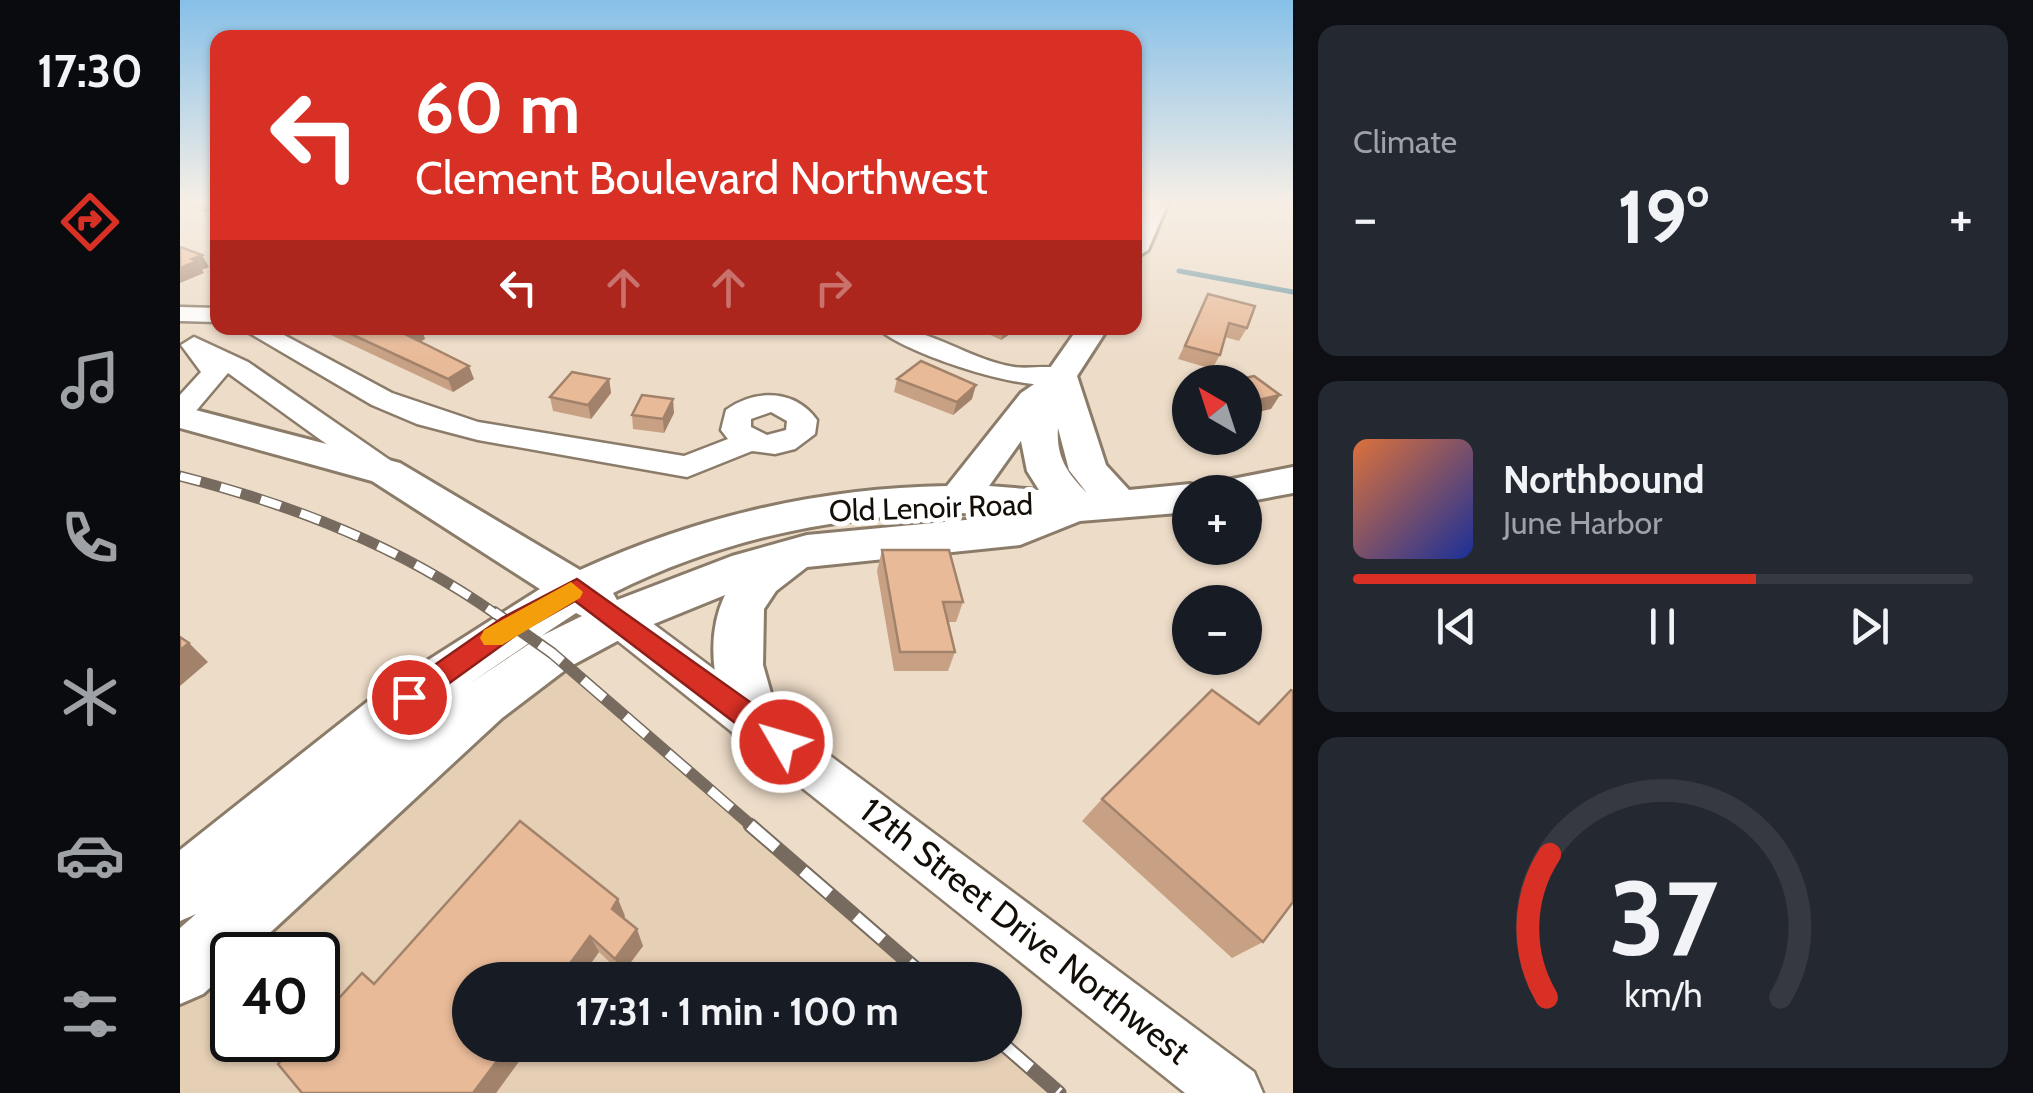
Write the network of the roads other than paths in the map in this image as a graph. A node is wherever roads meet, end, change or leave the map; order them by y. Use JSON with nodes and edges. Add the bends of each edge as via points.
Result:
{"nodes":[{"id":1,"x":180,"y":314,"type":"edge"},
{"id":2,"x":210,"y":315,"type":"edge"},
{"id":3,"x":266,"y":335,"type":"edge"},
{"id":4,"x":908,"y":335,"type":"edge"},
{"id":5,"x":1088,"y":335,"type":"edge"},
{"id":6,"x":188,"y":342,"type":"edge"},
{"id":7,"x":180,"y":377,"type":"edge"},
{"id":8,"x":1061,"y":377,"type":"junction"},
{"id":9,"x":180,"y":415,"type":"edge"},
{"id":10,"x":750,"y":442,"type":"dead end"},
{"id":11,"x":386,"y":472,"type":"junction"},
{"id":12,"x":1293,"y":480,"type":"edge"},
{"id":13,"x":1262,"y":486,"type":"edge"},
{"id":14,"x":958,"y":500,"type":"junction"},
{"id":15,"x":1172,"y":500,"type":"edge"},
{"id":16,"x":1120,"y":504,"type":"junction"},
{"id":17,"x":1076,"y":507,"type":"junction"},
{"id":18,"x":807,"y":551,"type":"junction"},
{"id":19,"x":597,"y":604,"type":"junction"},
{"id":20,"x":752,"y":718,"type":"junction"},
{"id":21,"x":233,"y":845,"type":"junction"},
{"id":22,"x":288,"y":876,"type":"junction"},
{"id":23,"x":180,"y":890,"type":"edge"},
{"id":24,"x":180,"y":971,"type":"edge"},
{"id":25,"x":1233,"y":1093,"type":"edge"}],
"edges":[{"from":1,"to":2,"type":"street"},
{"from":3,"to":10,"type":"street","via":[[382,399],[478,431],[687,467]]},
{"from":4,"to":8,"type":"street","via":[[1008,375]]},
{"from":5,"to":8,"type":"main road"},
{"from":6,"to":7,"type":"street","via":[[199,360]]},
{"from":6,"to":9,"type":"street","via":[[215,373]]},
{"from":6,"to":11,"type":"street","via":[[239,368]]},
{"from":8,"to":14,"type":"main road","via":[[1033,400]]},
{"from":8,"to":16,"type":"main road","via":[[1088,470]]},
{"from":8,"to":17,"type":"main road","via":[[1046,404],[1040,438],[1044,469]]},
{"from":9,"to":11,"type":"main road"},
{"from":11,"to":19,"type":"main road"},
{"from":12,"to":13,"type":"main road"},
{"from":14,"to":17,"type":"main road","name":"Old Lenoir Road"},
{"from":14,"to":19,"type":"main road","name":"Old Lenoir Road","via":[[870,504],[707,535]]},
{"from":15,"to":16,"type":"main road","name":"Old Lenoir Road"},
{"from":16,"to":17,"type":"main road","name":"Old Lenoir Road"},
{"from":17,"to":18,"type":"main road","name":"Old Lenoir Road","via":[[1020,530]]},
{"from":18,"to":19,"type":"main road","name":"Old Lenoir Road"},
{"from":18,"to":20,"type":"main road","via":[[759,579],[744,604],[737,653]]},
{"from":19,"to":20,"type":"street","name":"12th Street Drive Northwest"},
{"from":19,"to":21,"type":"main road","via":[[511,625],[409,697]]},
{"from":19,"to":22,"type":"main road","via":[[552,654],[484,702]]},
{"from":20,"to":25,"type":"street","name":"12th Street Drive Northwest"},
{"from":21,"to":22,"type":"street"},
{"from":21,"to":23,"type":"main road"},
{"from":22,"to":24,"type":"main road"}]}
